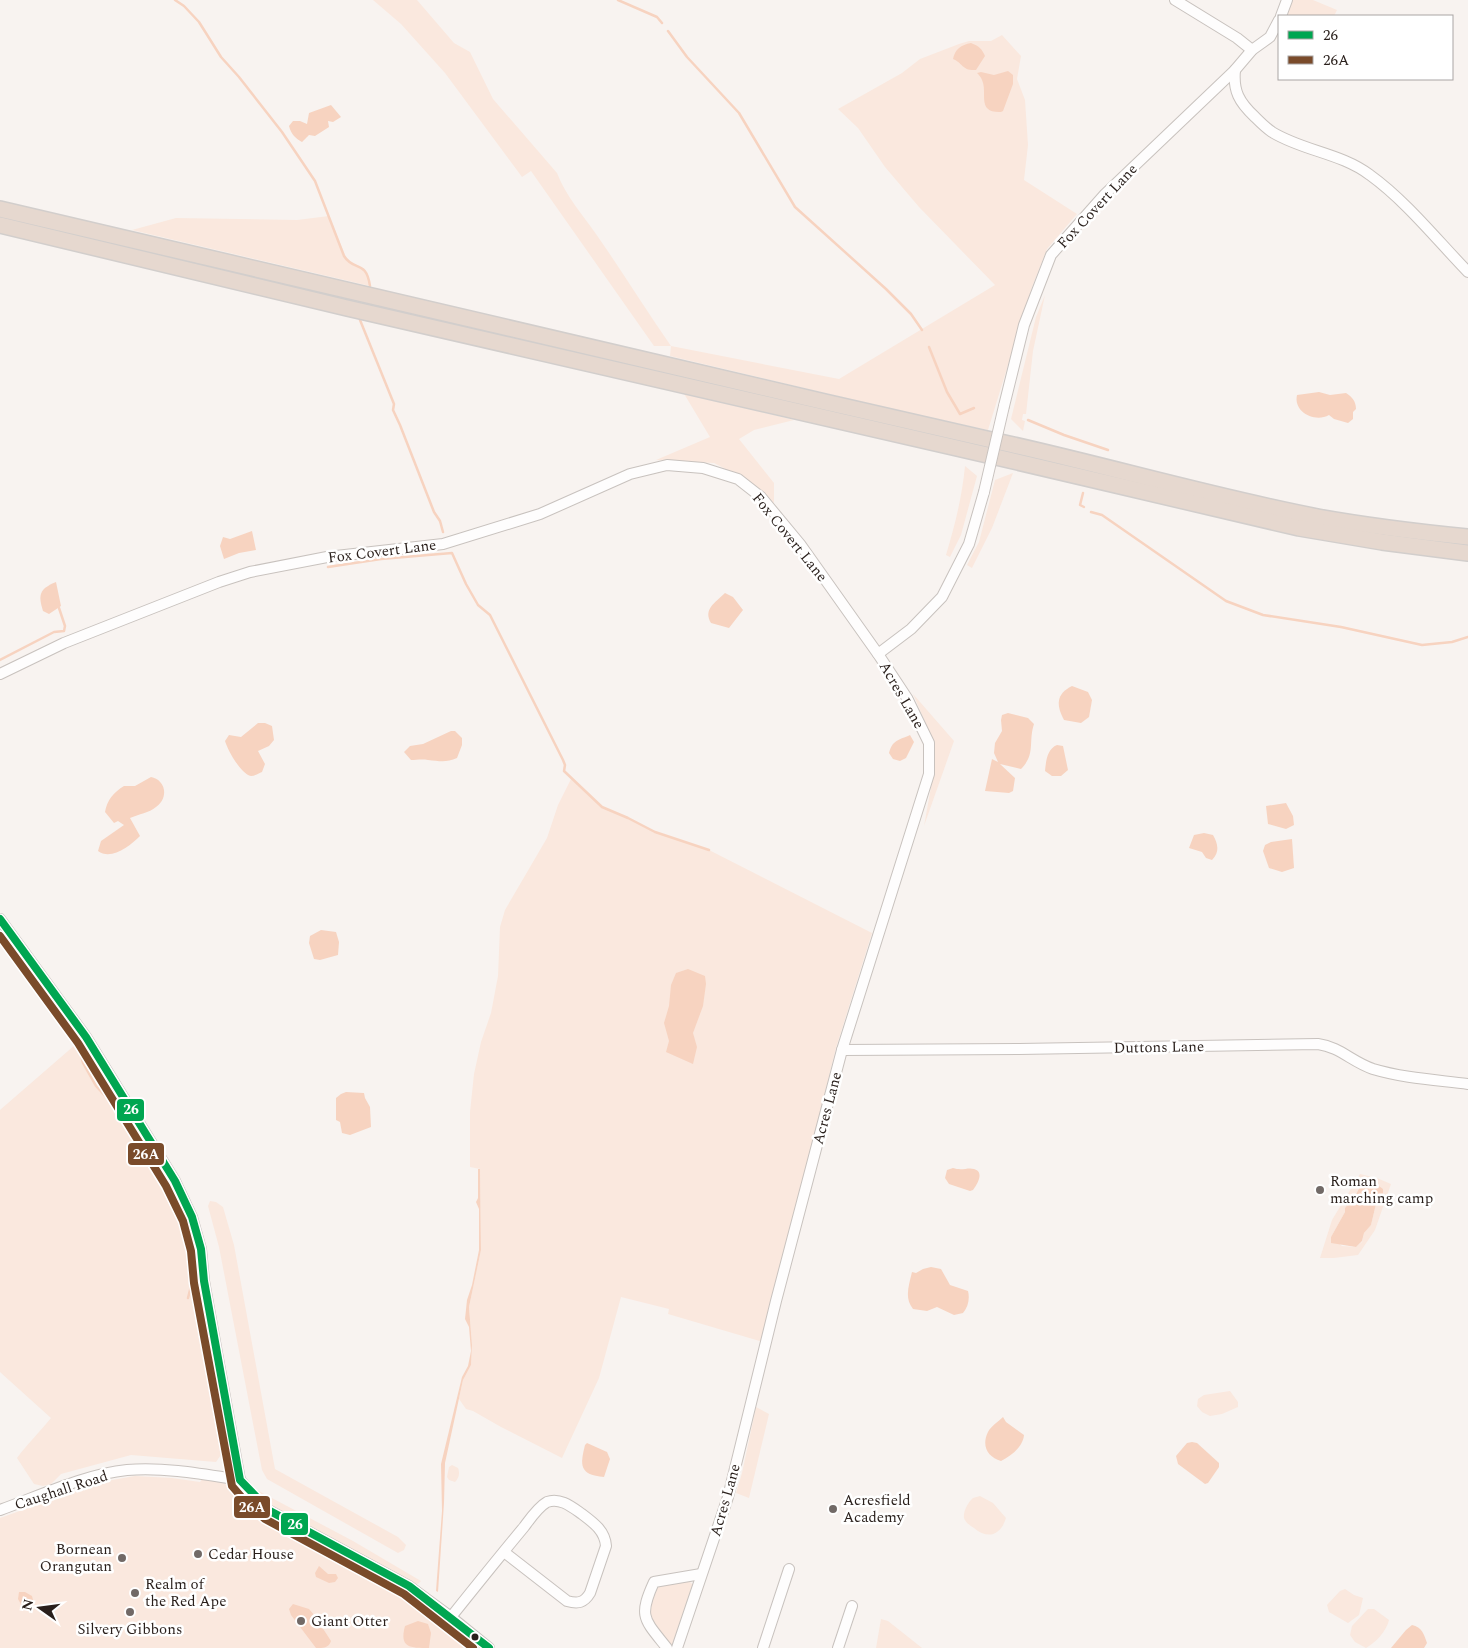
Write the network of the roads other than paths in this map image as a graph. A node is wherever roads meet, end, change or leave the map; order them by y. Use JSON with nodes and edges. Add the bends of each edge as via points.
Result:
{"nodes":[{"id":1,"x":1175,"y":0,"type":"edge"},
{"id":2,"x":1287,"y":0,"type":"edge"},
{"id":3,"x":1281,"y":15,"type":"edge"},
{"id":4,"x":1278,"y":22,"type":"edge"},
{"id":5,"x":1252,"y":50,"type":"junction"},
{"id":6,"x":1235,"y":70,"type":"junction"},
{"id":7,"x":0,"y":209,"type":"edge"},
{"id":8,"x":0,"y":225,"type":"edge"},
{"id":9,"x":1468,"y":272,"type":"edge"},
{"id":10,"x":1468,"y":537,"type":"edge"},
{"id":11,"x":1468,"y":553,"type":"edge"},
{"id":12,"x":878,"y":654,"type":"junction"},
{"id":13,"x":0,"y":674,"type":"edge"},
{"id":14,"x":0,"y":919,"type":"edge"},
{"id":15,"x":842,"y":1050,"type":"junction"},
{"id":16,"x":1468,"y":1084,"type":"edge"},
{"id":17,"x":240,"y":1480,"type":"junction"},
{"id":18,"x":0,"y":1510,"type":"edge"},
{"id":19,"x":504,"y":1552,"type":"junction"},
{"id":20,"x":789,"y":1569,"type":"dead end"},
{"id":21,"x":701,"y":1574,"type":"junction"},
{"id":22,"x":852,"y":1606,"type":"dead end"},
{"id":23,"x":451,"y":1617,"type":"junction"},
{"id":24,"x":489,"y":1648,"type":"edge"},
{"id":25,"x":667,"y":1648,"type":"edge"},
{"id":26,"x":677,"y":1648,"type":"edge"},
{"id":27,"x":762,"y":1648,"type":"edge"},
{"id":28,"x":838,"y":1648,"type":"edge"}],
"edges":[{"from":1,"to":5,"type":"street"},
{"from":2,"to":3,"type":"street"},
{"from":4,"to":5,"type":"street","name":"Fox Covert Lane","via":[[1270,37]]},
{"from":5,"to":6,"type":"street","name":"Fox Covert Lane"},
{"from":6,"to":9,"type":"street","via":[[1234,84],[1238,96],[1270,131],[1349,162],[1369,174],[1392,193]]},
{"from":6,"to":12,"type":"street","name":"Fox Covert Lane","bridge":true,"via":[[1105,194],[1051,255],[1024,325],[969,544],[942,597],[910,629]]},
{"from":7,"to":10,"type":"highway","via":[[1223,496],[1320,517]]},
{"from":8,"to":11,"type":"highway","via":[[1299,528]]},
{"from":12,"to":13,"type":"street","name":"Fox Covert Lane","via":[[800,544],[761,497],[738,479],[703,468],[666,465],[630,474],[540,514],[443,544],[328,557],[250,572],[64,642]]},
{"from":12,"to":15,"type":"street","name":"Acres Lane","via":[[907,698],[929,743],[929,774]]},
{"from":14,"to":17,"type":"street","via":[[86,1037],[175,1181],[192,1217],[201,1250]]},
{"from":15,"to":16,"type":"street","name":"Duttons Lane","via":[[1318,1044],[1329,1045],[1373,1069]]},
{"from":15,"to":21,"type":"street","name":"Acres Lane","via":[[728,1497]]},
{"from":17,"to":18,"type":"street","name":"Caughall Road","via":[[170,1469],[126,1470],[83,1480]]},
{"from":17,"to":23,"type":"street","via":[[270,1511],[409,1586]]},
{"from":19,"to":19,"type":"street","via":[[548,1502],[567,1503],[602,1531],[606,1538],[590,1593],[582,1602],[567,1601]]},
{"from":19,"to":23,"type":"street"},
{"from":20,"to":27,"type":"street"},
{"from":21,"to":25,"type":"street","via":[[654,1582],[647,1597],[645,1617]]},
{"from":21,"to":26,"type":"street","name":"Acres Lane"},
{"from":22,"to":28,"type":"street"},
{"from":23,"to":24,"type":"street"}]}
